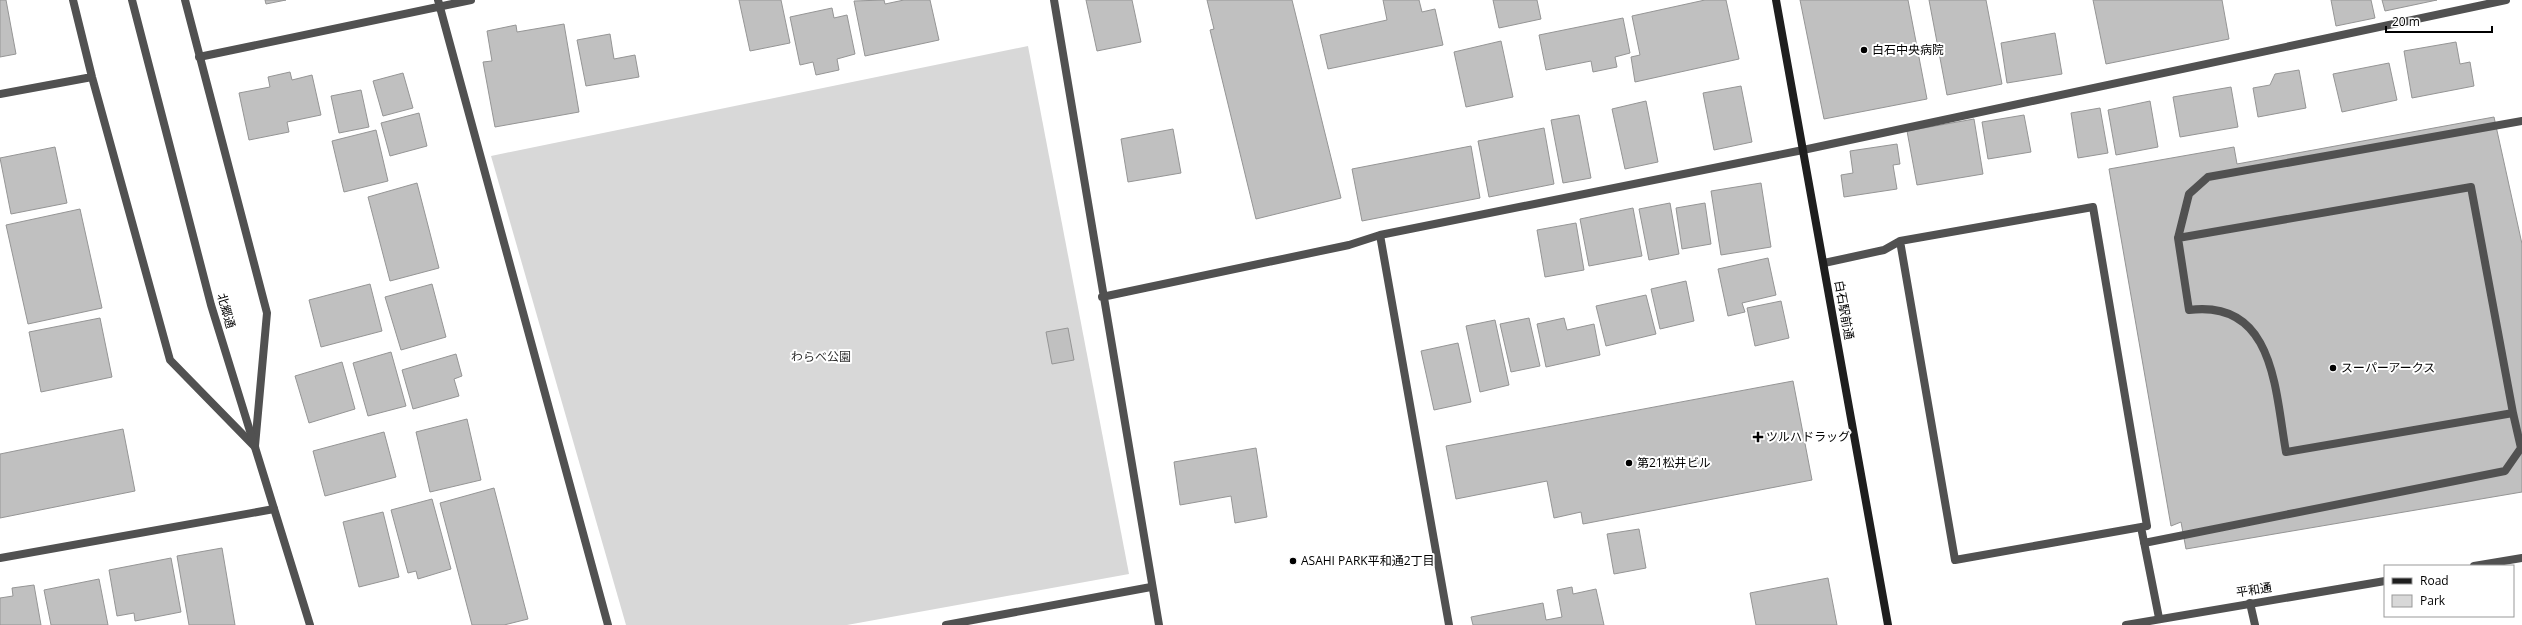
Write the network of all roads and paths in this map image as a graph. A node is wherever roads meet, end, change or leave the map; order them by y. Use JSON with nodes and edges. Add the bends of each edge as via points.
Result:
{"nodes":[{"id":1,"x":73,"y":0,"type":"edge"},
{"id":2,"x":132,"y":0,"type":"edge"},
{"id":3,"x":185,"y":0,"type":"edge"},
{"id":4,"x":471,"y":0,"type":"edge"},
{"id":5,"x":1054,"y":0,"type":"edge"},
{"id":6,"x":1776,"y":0,"type":"edge"},
{"id":7,"x":2506,"y":0,"type":"edge"},
{"id":8,"x":438,"y":3,"type":"edge"},
{"id":9,"x":199,"y":57,"type":"junction"},
{"id":10,"x":92,"y":77,"type":"junction"},
{"id":11,"x":0,"y":94,"type":"edge"},
{"id":12,"x":2522,"y":121,"type":"edge"},
{"id":13,"x":1803,"y":150,"type":"junction"},
{"id":14,"x":1380,"y":235,"type":"junction"},
{"id":15,"x":2178,"y":238,"type":"junction"},
{"id":16,"x":1900,"y":241,"type":"junction"},
{"id":17,"x":1824,"y":263,"type":"junction"},
{"id":18,"x":1102,"y":297,"type":"junction"},
{"id":19,"x":2513,"y":413,"type":"junction"},
{"id":20,"x":255,"y":447,"type":"junction"},
{"id":21,"x":274,"y":508,"type":"junction"},
{"id":22,"x":2140,"y":527,"type":"junction"},
{"id":23,"x":2144,"y":543,"type":"junction"},
{"id":24,"x":0,"y":558,"type":"edge"},
{"id":25,"x":2522,"y":558,"type":"edge"},
{"id":26,"x":2480,"y":565,"type":"edge"},
{"id":27,"x":2384,"y":581,"type":"edge"},
{"id":28,"x":1151,"y":587,"type":"junction"},
{"id":29,"x":2250,"y":603,"type":"junction"},
{"id":30,"x":2159,"y":618,"type":"junction"},
{"id":31,"x":310,"y":625,"type":"edge"},
{"id":32,"x":608,"y":625,"type":"edge"},
{"id":33,"x":946,"y":625,"type":"edge"},
{"id":34,"x":1159,"y":625,"type":"edge"},
{"id":35,"x":1449,"y":625,"type":"edge"},
{"id":36,"x":1888,"y":625,"type":"edge"},
{"id":37,"x":2126,"y":625,"type":"edge"},
{"id":38,"x":2255,"y":625,"type":"edge"}],
"edges":[{"from":1,"to":10,"type":"street"},
{"from":2,"to":20,"type":"street","name":"北郷通","via":[[211,305]]},
{"from":3,"to":9,"type":"street"},
{"from":4,"to":8,"type":"street"},
{"from":5,"to":18,"type":"street"},
{"from":6,"to":13,"type":"main road","name":"白石駅前通"},
{"from":7,"to":13,"type":"street"},
{"from":8,"to":9,"type":"street"},
{"from":8,"to":32,"type":"street"},
{"from":9,"to":20,"type":"street","via":[[267,313]]},
{"from":10,"to":11,"type":"street"},
{"from":10,"to":20,"type":"street","via":[[170,360]]},
{"from":12,"to":15,"type":"street","via":[[2208,177],[2189,194]]},
{"from":13,"to":14,"type":"street"},
{"from":13,"to":17,"type":"main road","name":"白石駅前通"},
{"from":14,"to":18,"type":"street","via":[[1349,245]]},
{"from":14,"to":35,"type":"street"},
{"from":15,"to":19,"type":"street","via":[[2189,310],[2222,310],[2236,316],[2257,334],[2266,352],[2286,452]]},
{"from":15,"to":19,"type":"street","via":[[2471,187]]},
{"from":16,"to":17,"type":"street","via":[[1884,250]]},
{"from":16,"to":22,"type":"street","via":[[1955,560]]},
{"from":16,"to":22,"type":"street","via":[[2093,207],[2147,526]]},
{"from":17,"to":36,"type":"main road","name":"白石駅前通"},
{"from":18,"to":28,"type":"street"},
{"from":19,"to":23,"type":"street","via":[[2521,448],[2505,471]]},
{"from":20,"to":21,"type":"street","name":"北郷通"},
{"from":21,"to":24,"type":"street"},
{"from":21,"to":31,"type":"street","name":"北郷通"},
{"from":22,"to":23,"type":"street"},
{"from":23,"to":30,"type":"street"},
{"from":25,"to":26,"type":"street"},
{"from":27,"to":29,"type":"street","name":"平和通"},
{"from":28,"to":33,"type":"street"},
{"from":28,"to":34,"type":"street"},
{"from":29,"to":30,"type":"street","name":"平和通"},
{"from":29,"to":38,"type":"street"},
{"from":30,"to":37,"type":"street","name":"平和通"}]}
